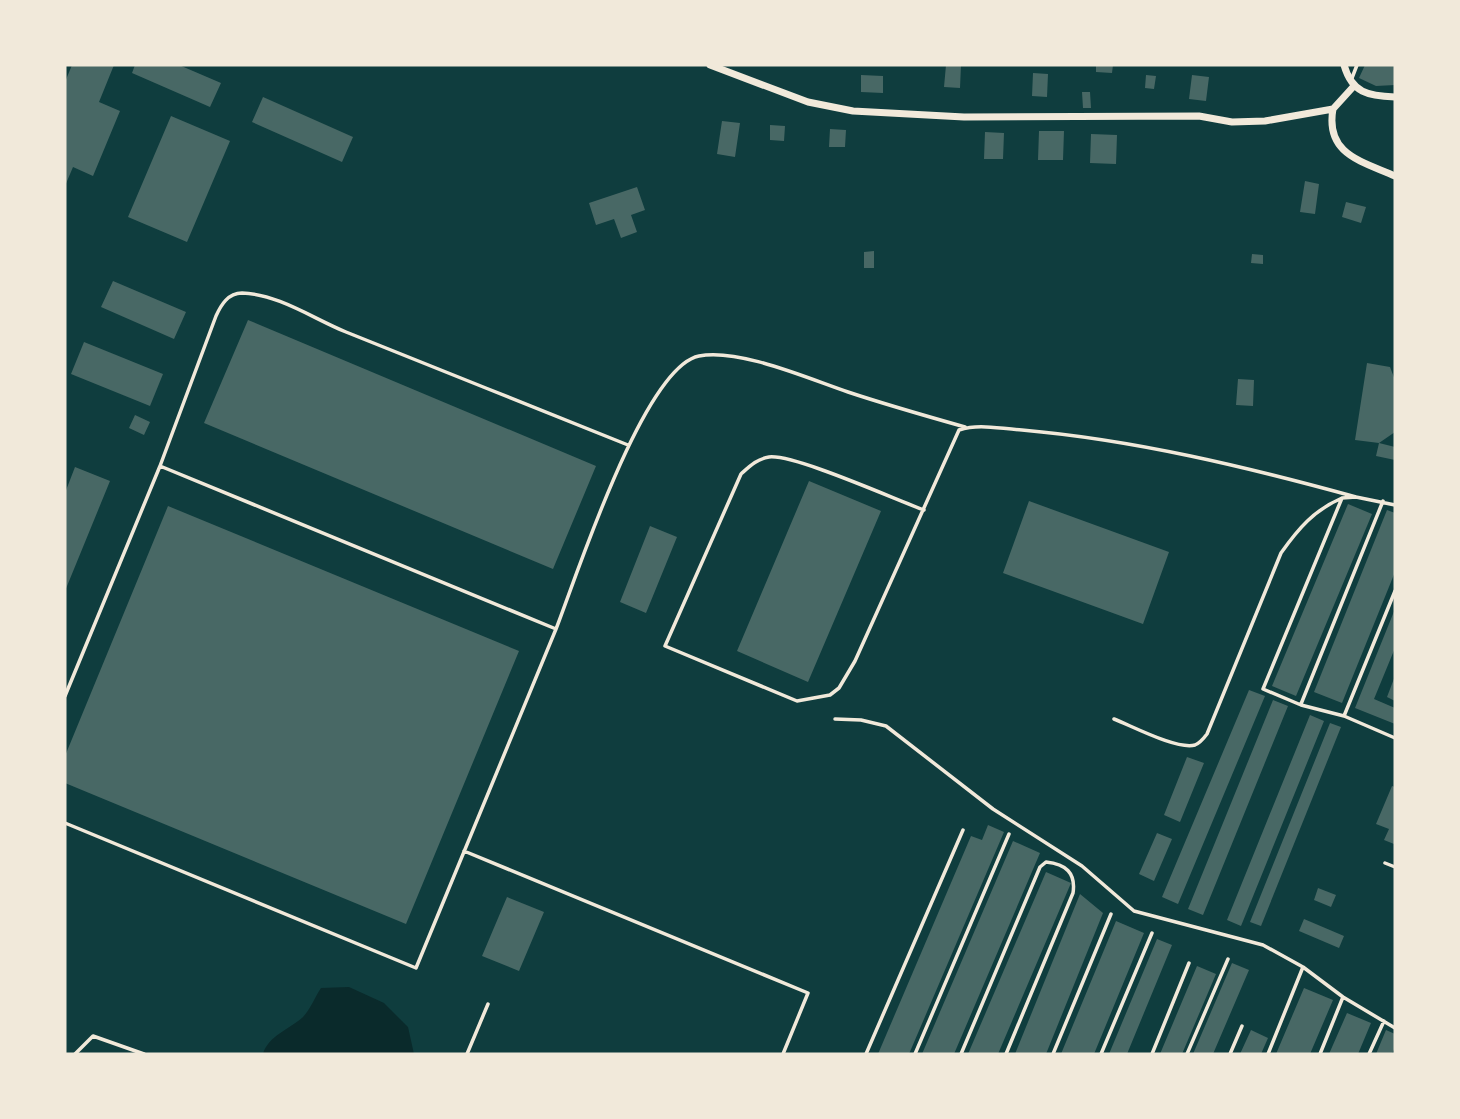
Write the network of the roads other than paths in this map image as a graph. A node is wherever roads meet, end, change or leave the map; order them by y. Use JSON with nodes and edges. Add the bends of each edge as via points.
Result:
{"nodes":[{"id":1,"x":710,"y":65,"type":"edge"},
{"id":2,"x":1343,"y":65,"type":"edge"},
{"id":3,"x":1357,"y":65,"type":"edge"},
{"id":4,"x":1352,"y":85,"type":"junction"},
{"id":5,"x":1395,"y":97,"type":"edge"},
{"id":6,"x":1333,"y":109,"type":"junction"},
{"id":7,"x":1395,"y":176,"type":"edge"},
{"id":8,"x":967,"y":427,"type":"junction"},
{"id":9,"x":628,"y":445,"type":"junction"},
{"id":10,"x":160,"y":466,"type":"junction"},
{"id":11,"x":1356,"y":497,"type":"junction"},
{"id":12,"x":1342,"y":498,"type":"junction"},
{"id":13,"x":1384,"y":501,"type":"junction"},
{"id":14,"x":1395,"y":505,"type":"edge"},
{"id":15,"x":924,"y":510,"type":"junction"},
{"id":16,"x":1395,"y":591,"type":"edge"},
{"id":17,"x":556,"y":629,"type":"junction"},
{"id":18,"x":65,"y":696,"type":"edge"},
{"id":19,"x":1301,"y":705,"type":"junction"},
{"id":20,"x":1344,"y":716,"type":"junction"},
{"id":21,"x":835,"y":719,"type":"dead end"},
{"id":22,"x":1114,"y":719,"type":"dead end"},
{"id":23,"x":1395,"y":737,"type":"edge"},
{"id":24,"x":65,"y":823,"type":"edge"},
{"id":25,"x":963,"y":830,"type":"dead end"},
{"id":26,"x":1009,"y":834,"type":"dead end"},
{"id":27,"x":464,"y":851,"type":"junction"},
{"id":28,"x":1385,"y":863,"type":"dead end"},
{"id":29,"x":1395,"y":867,"type":"edge"},
{"id":30,"x":1111,"y":914,"type":"dead end"},
{"id":31,"x":1152,"y":933,"type":"dead end"},
{"id":32,"x":1228,"y":959,"type":"dead end"},
{"id":33,"x":1189,"y":963,"type":"dead end"},
{"id":34,"x":1303,"y":968,"type":"junction"},
{"id":35,"x":1343,"y":998,"type":"junction"},
{"id":36,"x":488,"y":1004,"type":"dead end"},
{"id":37,"x":1384,"y":1021,"type":"junction"},
{"id":38,"x":1242,"y":1026,"type":"dead end"},
{"id":39,"x":1395,"y":1028,"type":"edge"},
{"id":40,"x":75,"y":1054,"type":"edge"},
{"id":41,"x":144,"y":1054,"type":"edge"},
{"id":42,"x":467,"y":1054,"type":"edge"},
{"id":43,"x":783,"y":1054,"type":"edge"},
{"id":44,"x":866,"y":1054,"type":"edge"},
{"id":45,"x":915,"y":1054,"type":"edge"},
{"id":46,"x":961,"y":1054,"type":"edge"},
{"id":47,"x":1006,"y":1054,"type":"edge"},
{"id":48,"x":1053,"y":1054,"type":"edge"},
{"id":49,"x":1101,"y":1054,"type":"edge"},
{"id":50,"x":1152,"y":1054,"type":"edge"},
{"id":51,"x":1187,"y":1054,"type":"edge"},
{"id":52,"x":1230,"y":1054,"type":"edge"},
{"id":53,"x":1268,"y":1054,"type":"edge"},
{"id":54,"x":1320,"y":1054,"type":"edge"},
{"id":55,"x":1369,"y":1054,"type":"edge"}],
"edges":[{"from":1,"to":6,"type":"street","via":[[808,102],[853,111],[1265,121]]},
{"from":2,"to":4,"type":"street"},
{"from":3,"to":4,"type":"lane"},
{"from":4,"to":5,"type":"street","via":[[1367,93]]},
{"from":4,"to":6,"type":"street"},
{"from":6,"to":7,"type":"street","via":[[1333,136],[1344,152]]},
{"from":8,"to":9,"type":"lane","via":[[755,361],[699,356],[666,379]]},
{"from":8,"to":11,"type":"lane","via":[[1123,444],[1258,470]]},
{"from":8,"to":15,"type":"lane","via":[[959,430]]},
{"from":9,"to":10,"type":"lane","via":[[278,302],[238,293],[222,302]]},
{"from":9,"to":17,"type":"lane"},
{"from":10,"to":17,"type":"lane"},
{"from":10,"to":18,"type":"lane"},
{"from":11,"to":12,"type":"lane"},
{"from":11,"to":13,"type":"lane"},
{"from":12,"to":19,"type":"lane","via":[[1262,689]]},
{"from":12,"to":22,"type":"lane","via":[[1310,517],[1281,553],[1202,741],[1177,744]]},
{"from":13,"to":14,"type":"lane"},
{"from":13,"to":19,"type":"lane"},
{"from":15,"to":15,"type":"lane","via":[[795,461],[771,457],[757,461],[741,474],[665,646],[797,701],[830,695],[855,661]]},
{"from":16,"to":20,"type":"lane"},
{"from":17,"to":27,"type":"lane"},
{"from":19,"to":20,"type":"lane"},
{"from":20,"to":23,"type":"lane"},
{"from":21,"to":34,"type":"lane","via":[[886,726],[993,808],[1082,866],[1133,911],[1263,945]]},
{"from":24,"to":27,"type":"lane","via":[[416,968]]},
{"from":25,"to":44,"type":"lane"},
{"from":26,"to":45,"type":"lane"},
{"from":27,"to":43,"type":"lane","via":[[808,993]]},
{"from":28,"to":29,"type":"lane"},
{"from":30,"to":48,"type":"lane"},
{"from":31,"to":49,"type":"lane"},
{"from":32,"to":51,"type":"lane"},
{"from":33,"to":50,"type":"lane"},
{"from":34,"to":35,"type":"lane"},
{"from":34,"to":53,"type":"lane"},
{"from":35,"to":37,"type":"lane"},
{"from":35,"to":54,"type":"lane"},
{"from":36,"to":42,"type":"lane"},
{"from":37,"to":39,"type":"lane"},
{"from":37,"to":55,"type":"lane"},
{"from":38,"to":52,"type":"lane"},
{"from":40,"to":41,"type":"lane","via":[[93,1036]]},
{"from":46,"to":47,"type":"lane","via":[[1040,867],[1055,863],[1071,873],[1073,893]]}]}
